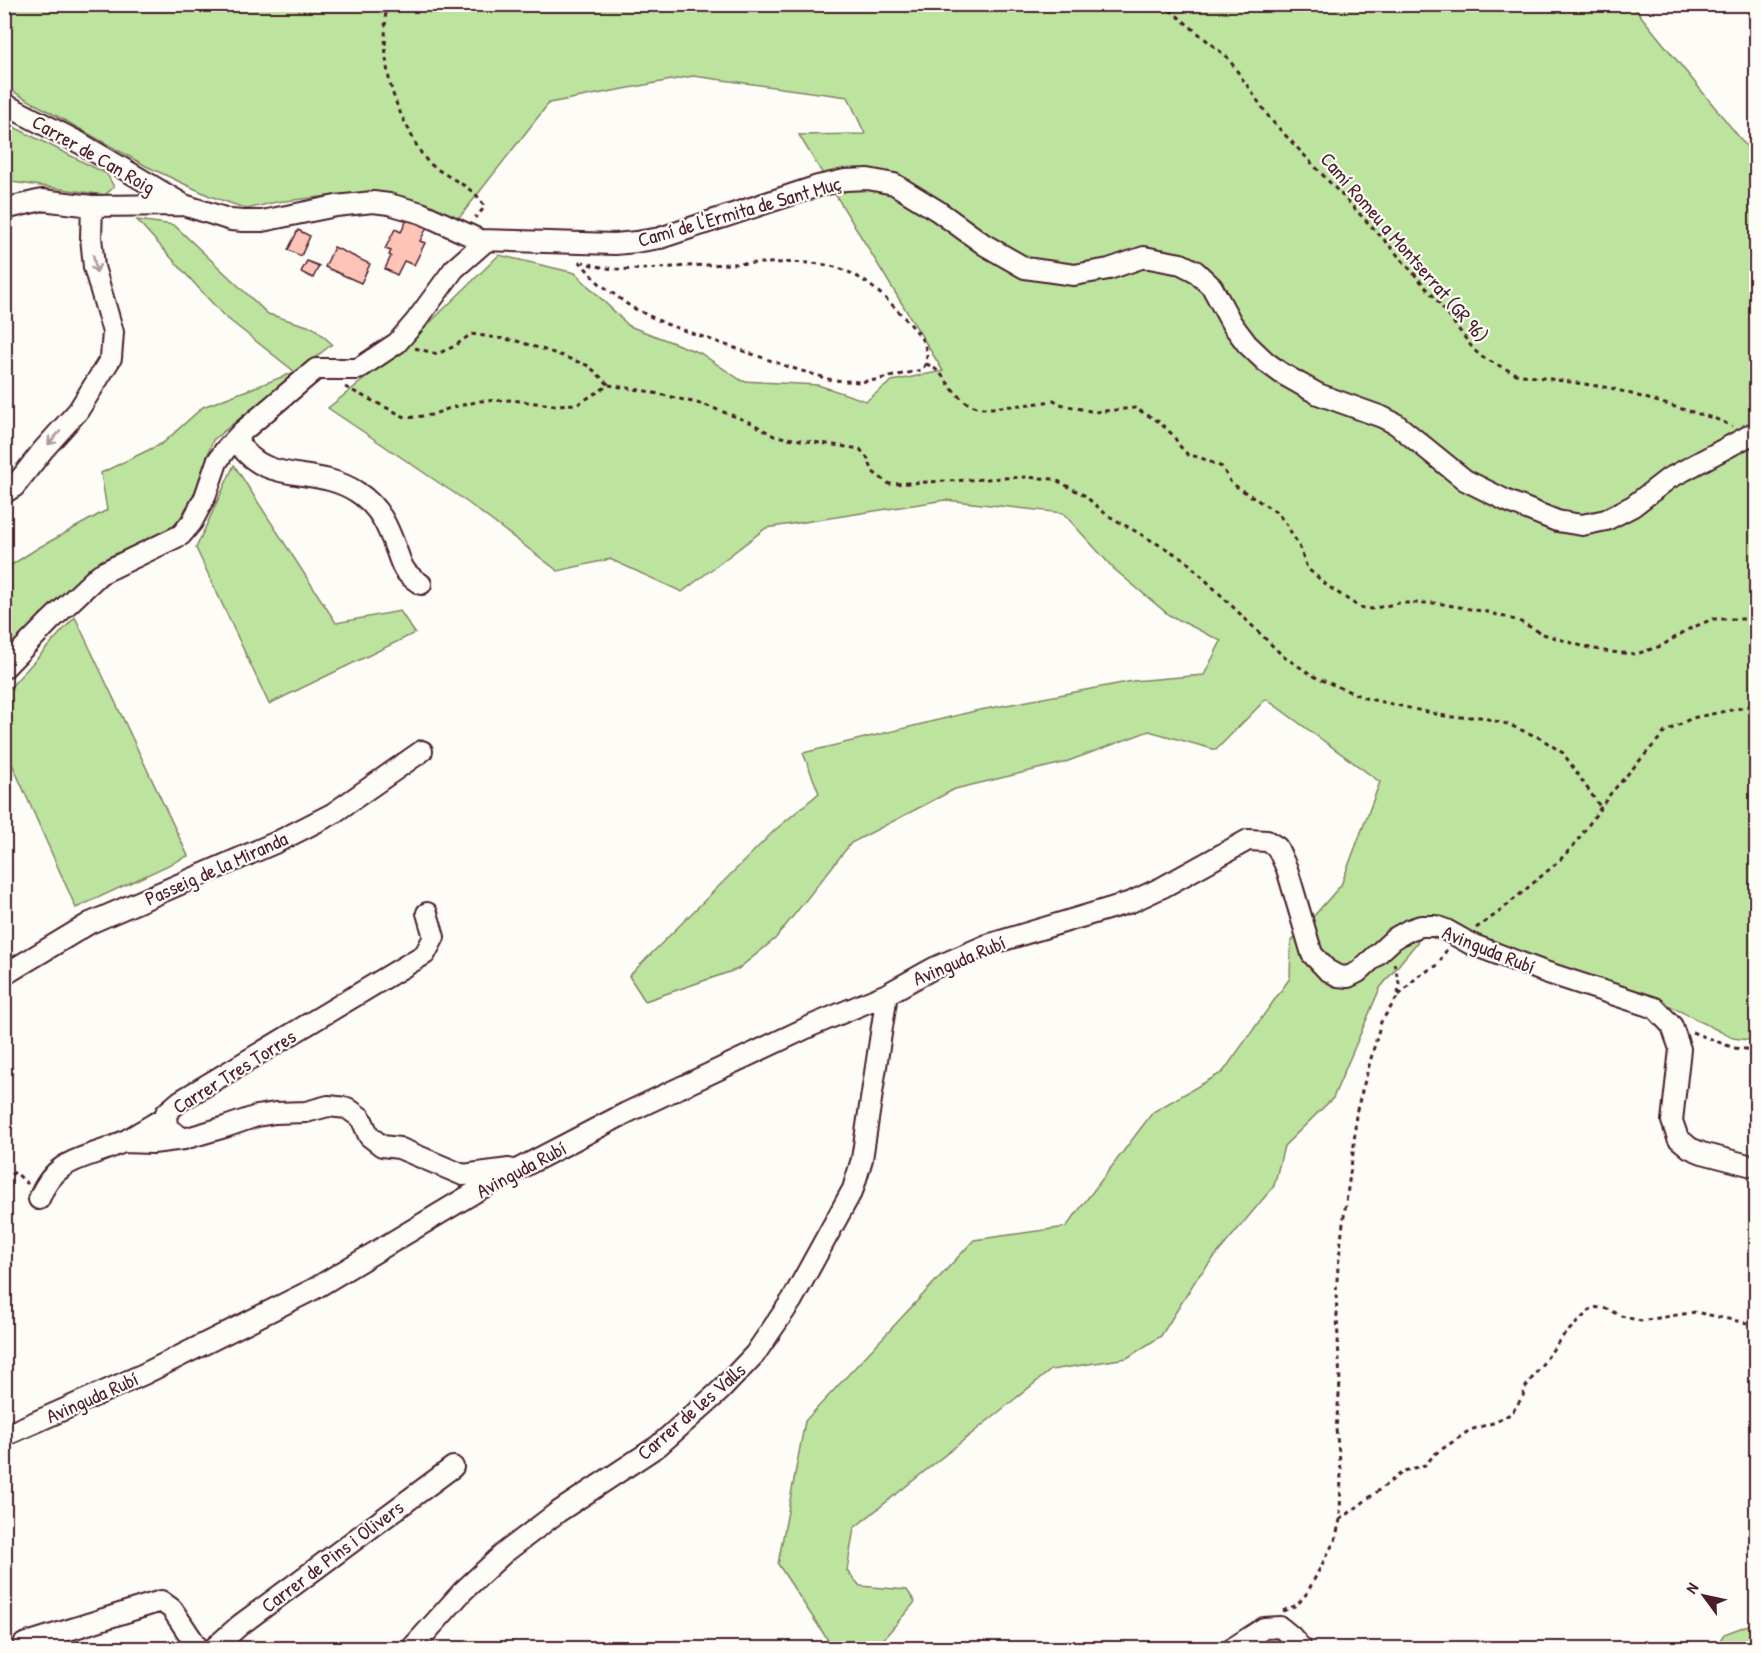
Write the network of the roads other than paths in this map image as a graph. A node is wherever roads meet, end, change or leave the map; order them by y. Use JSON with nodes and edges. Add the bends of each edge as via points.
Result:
{"nodes":[{"id":1,"x":4,"y":104,"type":"edge"},
{"id":2,"x":92,"y":206,"type":"junction"},
{"id":3,"x":191,"y":207,"type":"junction"},
{"id":4,"x":4,"y":209,"type":"edge"},
{"id":5,"x":486,"y":241,"type":"junction"},
{"id":6,"x":1753,"y":433,"type":"edge"},
{"id":7,"x":236,"y":439,"type":"junction"},
{"id":8,"x":4,"y":493,"type":"edge"},
{"id":9,"x":421,"y":584,"type":"dead end"},
{"id":10,"x":4,"y":668,"type":"edge"},
{"id":11,"x":422,"y":751,"type":"dead end"},
{"id":12,"x":427,"y":914,"type":"dead end"},
{"id":13,"x":4,"y":975,"type":"edge"},
{"id":14,"x":887,"y":994,"type":"junction"},
{"id":15,"x":166,"y":1117,"type":"junction"},
{"id":16,"x":184,"y":1139,"type":"junction"},
{"id":17,"x":122,"y":1142,"type":"junction"},
{"id":18,"x":523,"y":1167,"type":"junction"},
{"id":19,"x":1756,"y":1167,"type":"edge"},
{"id":20,"x":39,"y":1199,"type":"dead end"},
{"id":21,"x":4,"y":1436,"type":"edge"},
{"id":22,"x":453,"y":1467,"type":"dead end"},
{"id":23,"x":1296,"y":1642,"type":"edge"},
{"id":24,"x":24,"y":1644,"type":"dead end"},
{"id":25,"x":198,"y":1648,"type":"edge"},
{"id":26,"x":214,"y":1648,"type":"edge"},
{"id":27,"x":412,"y":1648,"type":"edge"},
{"id":28,"x":1233,"y":1648,"type":"edge"}],
"edges":[{"from":1,"to":3,"type":"street","name":"Carrer de Can Roig","via":[[80,142]]},
{"from":2,"to":3,"type":"street"},
{"from":2,"to":4,"type":"street","via":[[42,200]]},
{"from":2,"to":8,"type":"street","one_way":true,"via":[[94,267],[113,332],[111,358],[78,411],[14,487]]},
{"from":3,"to":5,"type":"street","name":"Camí de l'Ermita de Sant Muç","via":[[231,220],[262,221],[373,202],[421,213]]},
{"from":5,"to":6,"type":"street","name":"Camí de l'Ermita de Sant Muç","via":[[615,244],[648,240],[796,192],[845,180],[868,179],[894,184],[912,194],[1025,268],[1074,275],[1144,258],[1181,264],[1196,271],[1212,287],[1247,344],[1266,363],[1318,394],[1396,424],[1449,470],[1482,490],[1543,517],[1582,525],[1606,520],[1633,506],[1668,479]]},
{"from":5,"to":7,"type":"street","via":[[454,269],[416,321],[376,359],[358,369],[316,369]]},
{"from":7,"to":9,"type":"street","via":[[249,458],[267,469],[336,480],[370,501],[381,514],[404,569]]},
{"from":7,"to":10,"type":"street","via":[[217,462],[206,497],[181,535],[100,574]]},
{"from":11,"to":13,"type":"street","name":"Passeig de la Miranda","via":[[332,814],[278,842],[90,923]]},
{"from":12,"to":15,"type":"street","name":"Carrer Tres Torres","via":[[434,937],[425,954],[180,1101]]},
{"from":14,"to":18,"type":"street","name":"Avinguda Rubí","via":[[813,1025]]},
{"from":14,"to":19,"type":"street","name":"Avinguda Rubí","via":[[987,945],[1131,902],[1248,840],[1267,841],[1277,847],[1287,868],[1312,954],[1338,976],[1358,972],[1395,938],[1421,926],[1435,926],[1545,972],[1648,1005],[1661,1013],[1676,1032],[1680,1048],[1672,1121],[1678,1138],[1702,1153]]},
{"from":14,"to":27,"type":"street","name":"Carrer de les Valls","via":[[862,1159],[853,1189],[792,1300],[755,1354],[658,1446],[504,1553],[463,1591]]},
{"from":15,"to":16,"type":"street","name":"Carrer Tres Torres","via":[[167,1128]]},
{"from":15,"to":17,"type":"street"},
{"from":16,"to":17,"type":"street"},
{"from":16,"to":18,"type":"street","name":"Carrer Tres Torres","via":[[257,1116],[328,1106],[347,1108],[361,1118],[369,1136],[382,1146],[399,1148],[463,1175]]},
{"from":17,"to":20,"type":"street","via":[[72,1160],[46,1184]]},
{"from":18,"to":21,"type":"street","name":"Avinguda Rubí","via":[[314,1288],[144,1374]]},
{"from":22,"to":26,"type":"street","name":"Carrer de Pins i Olivers"},
{"from":23,"to":28,"type":"street","via":[[1280,1627],[1264,1628]]},
{"from":24,"to":25,"type":"street","via":[[161,1601],[172,1609]]}]}
